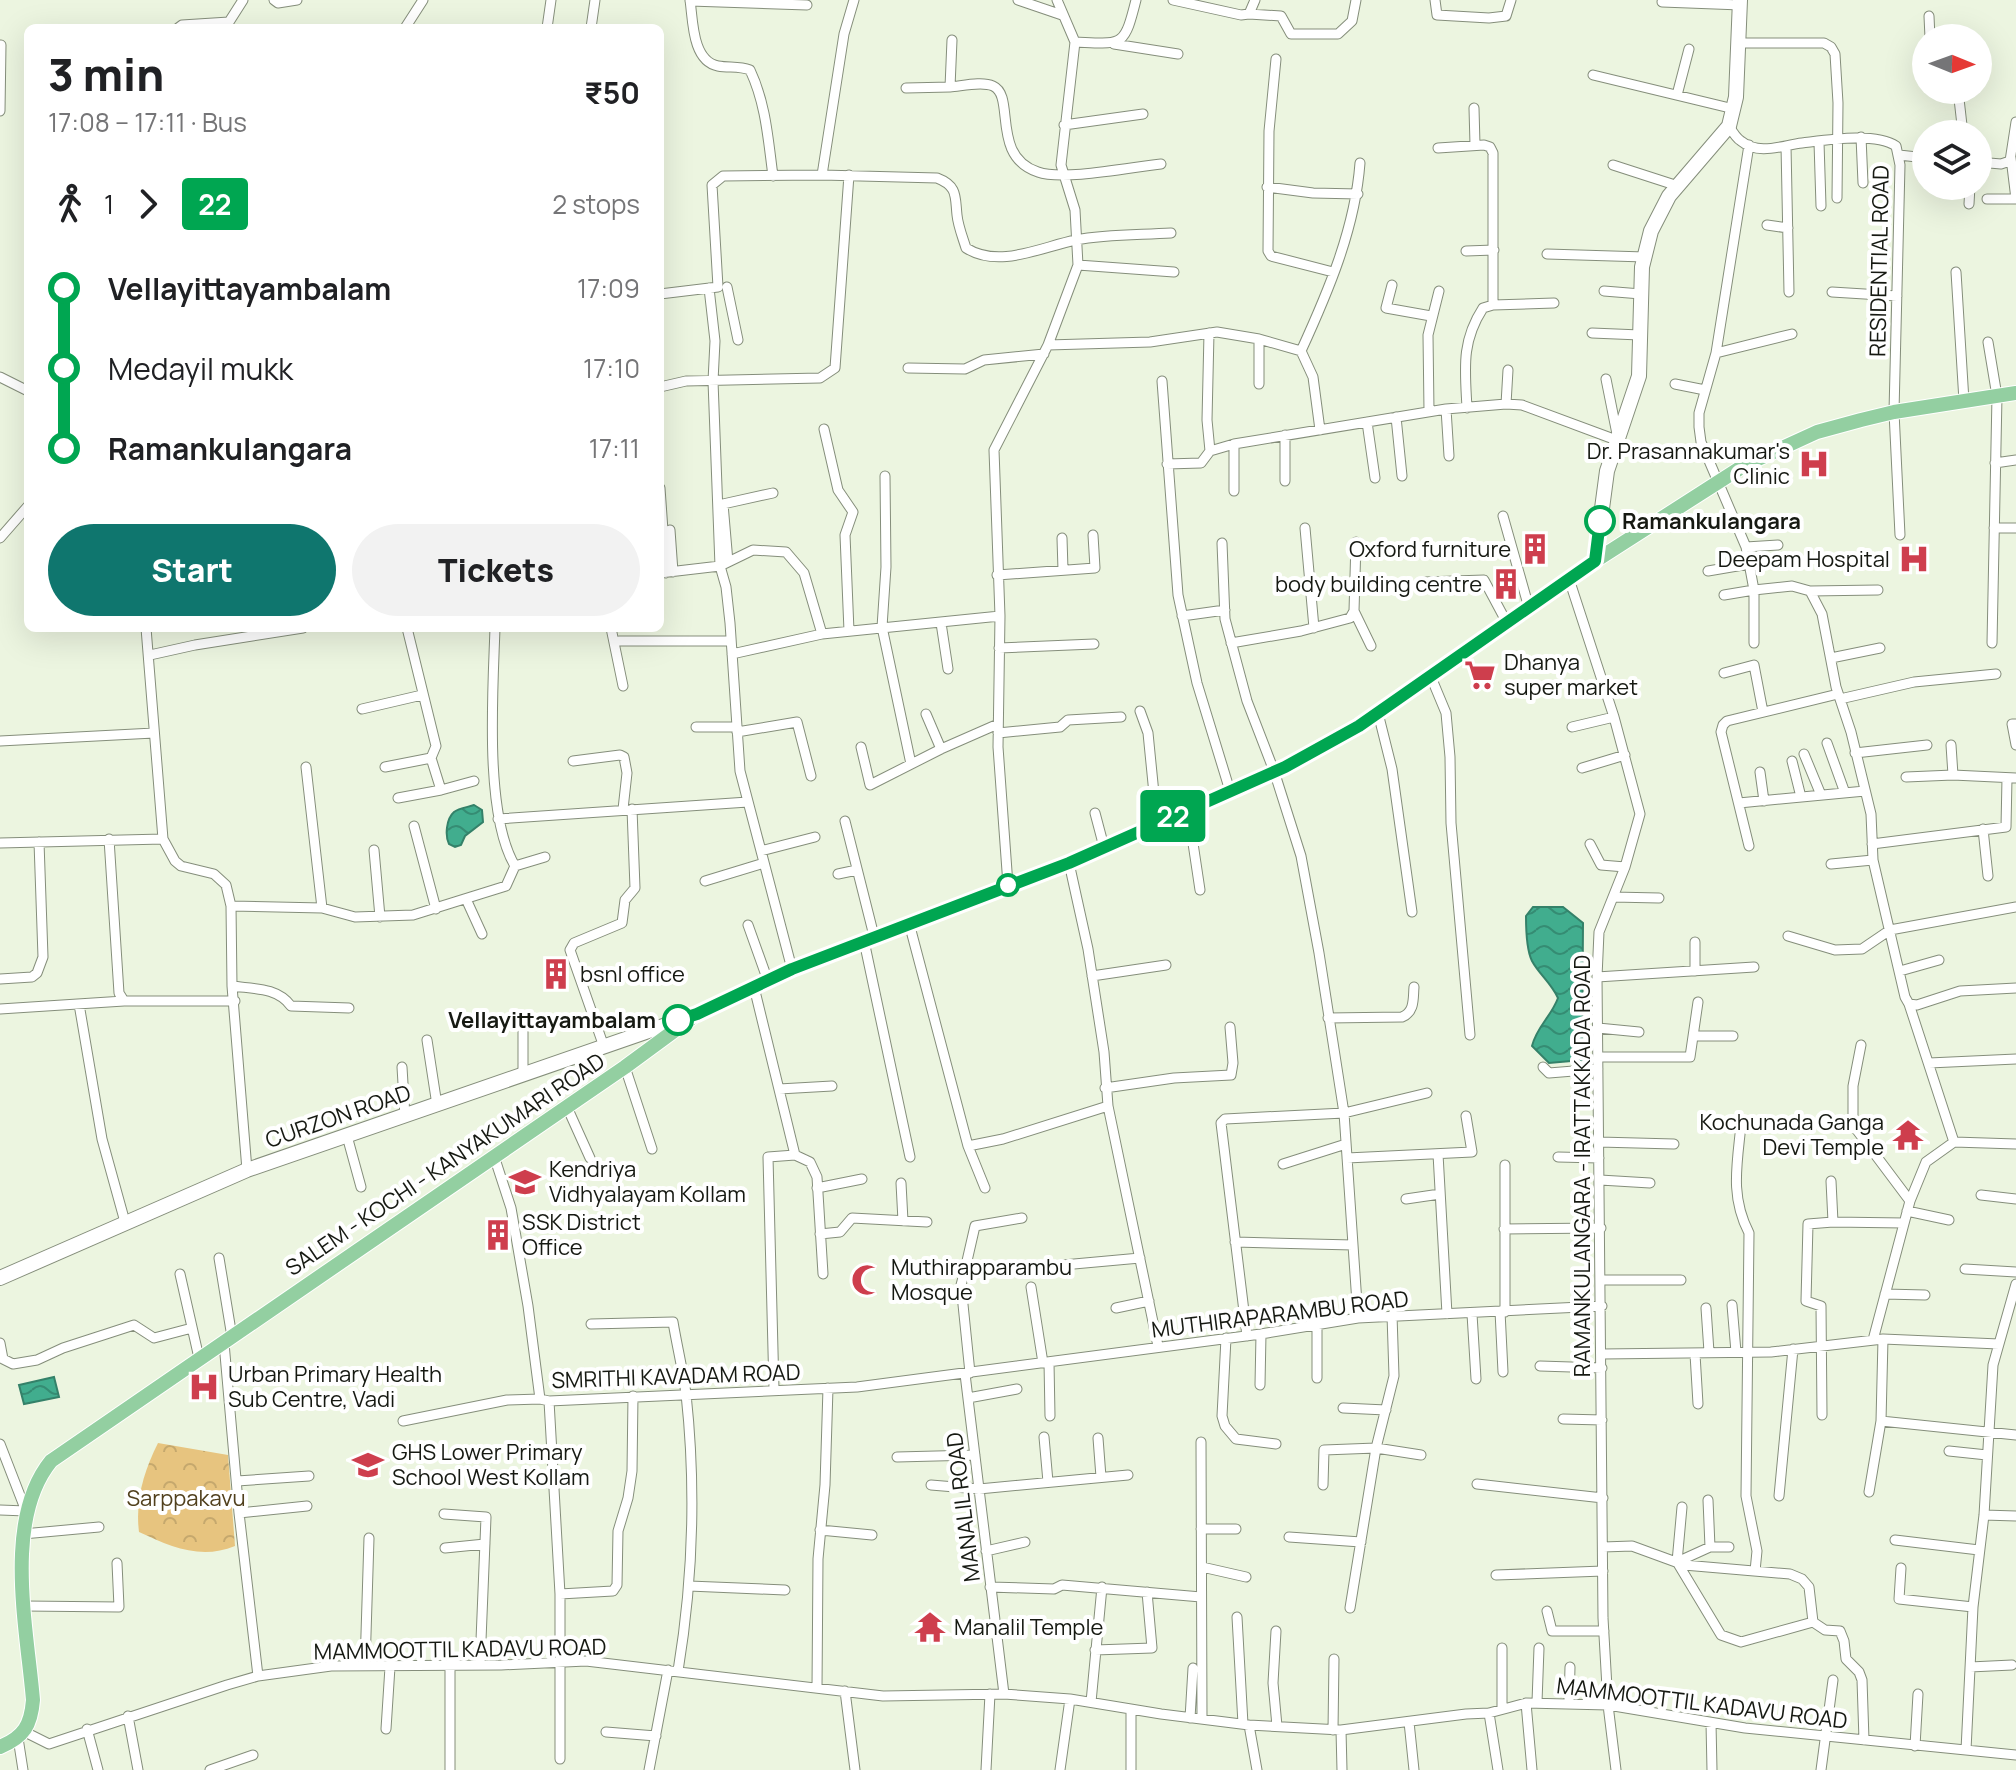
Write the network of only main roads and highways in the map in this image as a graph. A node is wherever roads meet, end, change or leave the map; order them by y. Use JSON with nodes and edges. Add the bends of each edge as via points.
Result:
{"nodes":[{"id":1,"x":1740,"y":2,"type":"edge"},
{"id":2,"x":2016,"y":393,"type":"edge"},
{"id":3,"x":1595,"y":561,"type":"junction"},
{"id":4,"x":697,"y":1014,"type":"junction"},
{"id":5,"x":0,"y":1278,"type":"edge"},
{"id":6,"x":0,"y":1747,"type":"edge"}],
"edges":[{"from":1,"to":3,"type":"main road","via":[[1729,126],[1669,196],[1651,231],[1641,294],[1639,376],[1607,471]]},
{"from":2,"to":3,"type":"main road","name":"SALEM - KOCHI - KANYAKUMARI ROAD","via":[[1894,412],[1817,432],[1745,465]]},
{"from":3,"to":4,"type":"main road","name":"SALEM - KOCHI - KANYAKUMARI ROAD","via":[[1378,713],[1274,771],[1069,863],[792,969]]},
{"from":4,"to":5,"type":"main road","name":"CURZON ROAD","via":[[247,1170]]},
{"from":4,"to":6,"type":"main road","name":"SALEM - KOCHI - KANYAKUMARI ROAD","via":[[51,1461],[38,1476],[26,1511],[21,1558],[31,1718],[21,1735]]}]}
